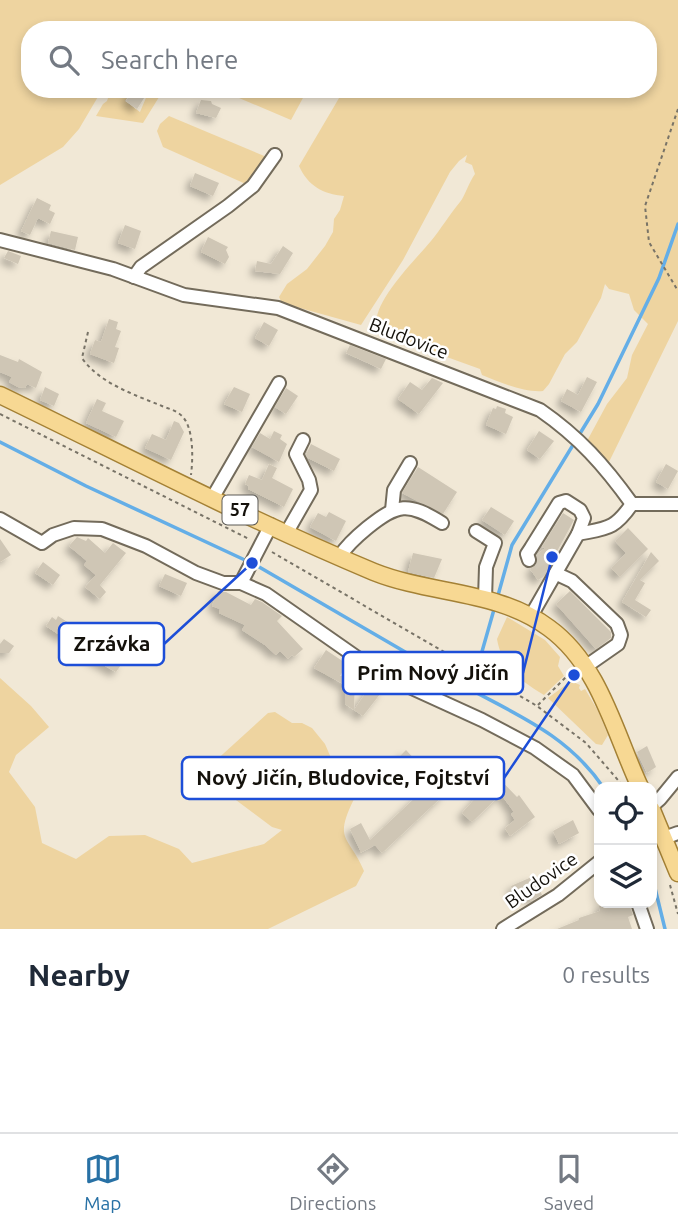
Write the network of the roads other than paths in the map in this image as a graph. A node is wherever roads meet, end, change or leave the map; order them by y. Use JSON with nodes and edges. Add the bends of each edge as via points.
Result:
{"nodes":[{"id":1,"x":275,"y":155,"type":"dead end"},
{"id":2,"x":0,"y":240,"type":"edge"},
{"id":3,"x":134,"y":277,"type":"junction"},
{"id":4,"x":279,"y":383,"type":"dead end"},
{"id":5,"x":0,"y":395,"type":"edge"},
{"id":6,"x":303,"y":440,"type":"dead end"},
{"id":7,"x":410,"y":463,"type":"dead end"},
{"id":8,"x":213,"y":498,"type":"junction"},
{"id":9,"x":632,"y":504,"type":"junction"},
{"id":10,"x":678,"y":504,"type":"edge"},
{"id":11,"x":392,"y":510,"type":"junction"},
{"id":12,"x":0,"y":519,"type":"edge"},
{"id":13,"x":442,"y":523,"type":"dead end"},
{"id":14,"x":271,"y":525,"type":"junction"},
{"id":15,"x":476,"y":531,"type":"dead end"},
{"id":16,"x":287,"y":533,"type":"junction"},
{"id":17,"x":578,"y":534,"type":"junction"},
{"id":18,"x":532,"y":555,"type":"dead end"},
{"id":19,"x":340,"y":556,"type":"junction"},
{"id":20,"x":243,"y":579,"type":"junction"},
{"id":21,"x":550,"y":579,"type":"junction"},
{"id":22,"x":492,"y":600,"type":"junction"},
{"id":23,"x":531,"y":616,"type":"junction"},
{"id":24,"x":585,"y":667,"type":"junction"},
{"id":25,"x":678,"y":776,"type":"edge"},
{"id":26,"x":638,"y":782,"type":"edge"},
{"id":27,"x":657,"y":802,"type":"edge"},
{"id":28,"x":594,"y":803,"type":"edge"},
{"id":29,"x":657,"y":815,"type":"edge"},
{"id":30,"x":671,"y":836,"type":"edge"},
{"id":31,"x":594,"y":866,"type":"edge"},
{"id":32,"x":678,"y":873,"type":"edge"},
{"id":33,"x":640,"y":908,"type":"edge"},
{"id":34,"x":503,"y":929,"type":"edge"},
{"id":35,"x":647,"y":929,"type":"edge"}],
"edges":[{"from":1,"to":3,"type":"street","via":[[253,186],[141,267]]},
{"from":2,"to":3,"type":"street","name":"Bludovice"},
{"from":3,"to":9,"type":"street","name":"Bludovice","via":[[184,295],[278,308],[540,410],[569,430],[607,469]]},
{"from":4,"to":8,"type":"street"},
{"from":5,"to":8,"type":"main road","number":"57"},
{"from":6,"to":16,"type":"street","via":[[296,454],[311,490]]},
{"from":7,"to":11,"type":"street","via":[[394,490]]},
{"from":8,"to":14,"type":"main road","number":"57"},
{"from":9,"to":10,"type":"street"},
{"from":9,"to":17,"type":"street","via":[[619,522]]},
{"from":11,"to":13,"type":"street","via":[[426,513]]},
{"from":11,"to":19,"type":"street","via":[[356,537]]},
{"from":12,"to":20,"type":"street","via":[[42,543],[74,528],[102,529],[223,583]]},
{"from":14,"to":16,"type":"main road","number":"57"},
{"from":14,"to":20,"type":"street"},
{"from":15,"to":22,"type":"street","via":[[495,543],[486,567]]},
{"from":16,"to":19,"type":"main road","number":"57"},
{"from":17,"to":18,"type":"street","via":[[584,518],[580,510],[566,501],[559,503]]},
{"from":17,"to":21,"type":"street"},
{"from":19,"to":22,"type":"main road","number":"57","via":[[407,584]]},
{"from":20,"to":28,"type":"street","via":[[379,673],[535,748],[573,775]]},
{"from":21,"to":23,"type":"street"},
{"from":21,"to":24,"type":"street","via":[[572,581],[621,631],[618,644]]},
{"from":22,"to":23,"type":"main road","number":"57"},
{"from":23,"to":24,"type":"main road","number":"57","via":[[562,639]]},
{"from":24,"to":26,"type":"main road","number":"57"},
{"from":25,"to":27,"type":"street"},
{"from":29,"to":30,"type":"main road"},
{"from":30,"to":32,"type":"main road"},
{"from":31,"to":34,"type":"street","name":"Bludovice"},
{"from":33,"to":35,"type":"street"}]}
